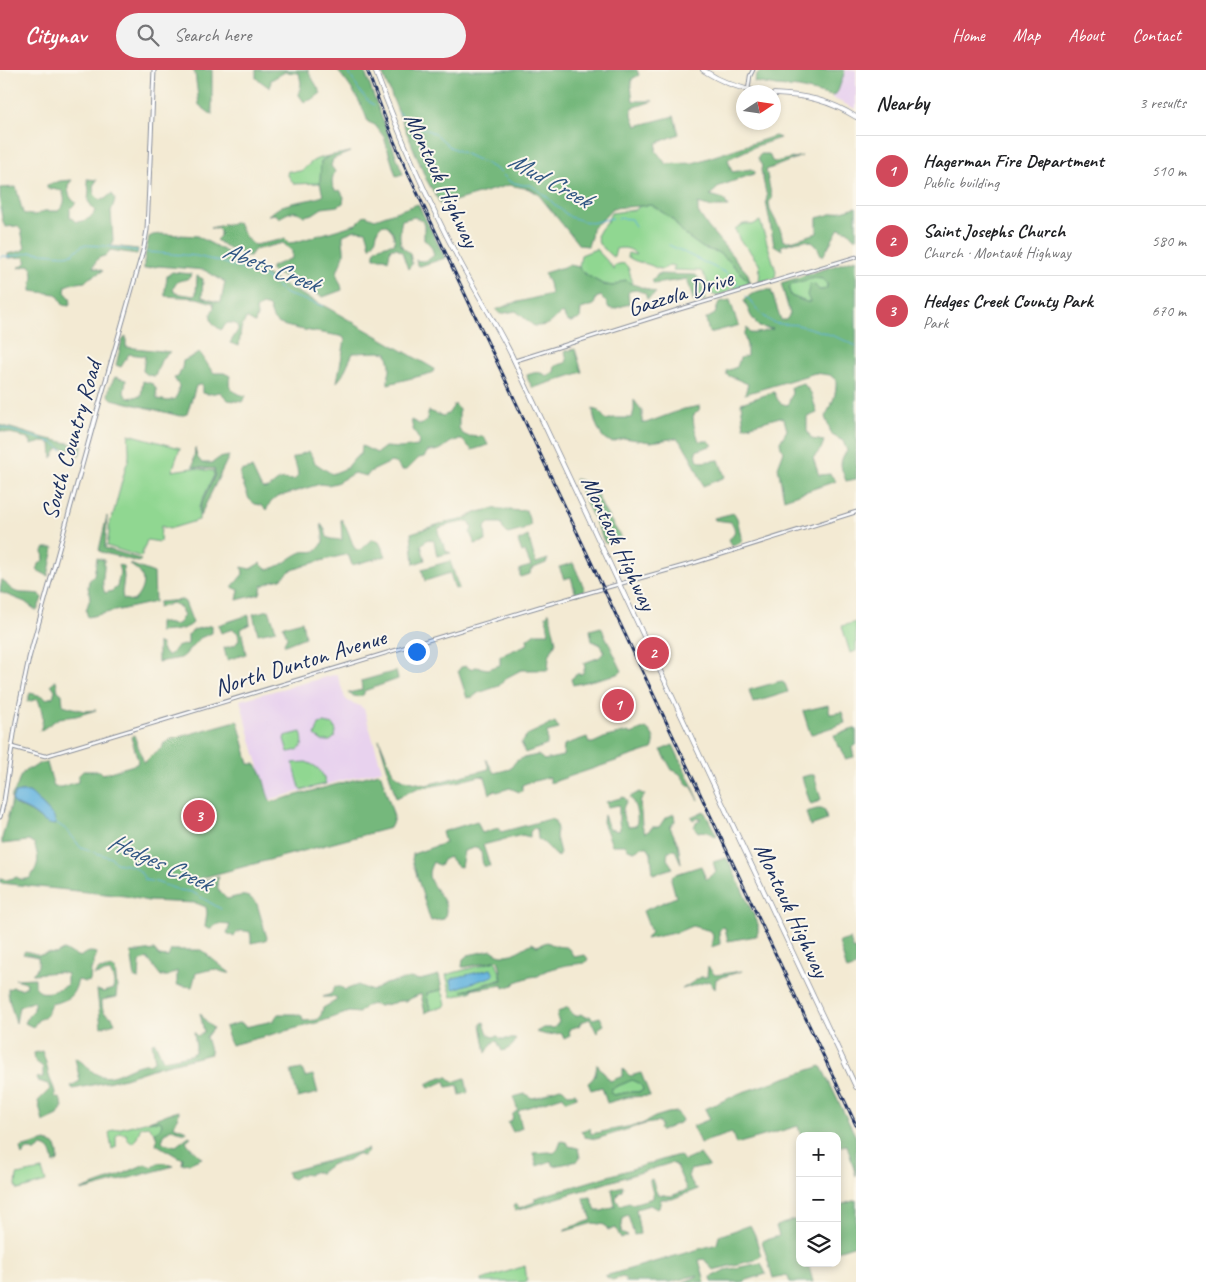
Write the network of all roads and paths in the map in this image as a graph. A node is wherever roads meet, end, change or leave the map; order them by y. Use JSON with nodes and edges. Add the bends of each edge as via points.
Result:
{"nodes":[{"id":1,"x":154,"y":70,"type":"edge"},
{"id":2,"x":375,"y":70,"type":"edge"},
{"id":3,"x":703,"y":70,"type":"edge"},
{"id":4,"x":753,"y":70,"type":"edge"},
{"id":5,"x":749,"y":85,"type":"edge"},
{"id":6,"x":736,"y":86,"type":"edge"},
{"id":7,"x":781,"y":94,"type":"edge"},
{"id":8,"x":856,"y":117,"type":"edge"},
{"id":9,"x":856,"y":257,"type":"edge"},
{"id":10,"x":514,"y":361,"type":"junction"},
{"id":11,"x":856,"y":512,"type":"edge"},
{"id":12,"x":619,"y":584,"type":"junction"},
{"id":13,"x":12,"y":747,"type":"junction"},
{"id":14,"x":0,"y":817,"type":"edge"},
{"id":15,"x":856,"y":1087,"type":"edge"}],
"edges":[{"from":1,"to":13,"type":"main road","name":"South Country Road","via":[[144,248],[29,658]]},
{"from":2,"to":10,"type":"main road","name":"Montauk Highway","via":[[401,138],[452,247]]},
{"from":3,"to":6,"type":"main road"},
{"from":4,"to":5,"type":"street"},
{"from":7,"to":8,"type":"main road","via":[[819,100]]},
{"from":9,"to":10,"type":"street","name":"Gazzola Drive"},
{"from":10,"to":12,"type":"main road","name":"Montauk Highway"},
{"from":11,"to":12,"type":"street","name":"North Dunton Avenue"},
{"from":12,"to":13,"type":"street","name":"North Dunton Avenue","via":[[45,756]]},
{"from":12,"to":15,"type":"main road","name":"Montauk Highway"},
{"from":13,"to":14,"type":"main road","name":"South Country Road"}]}
